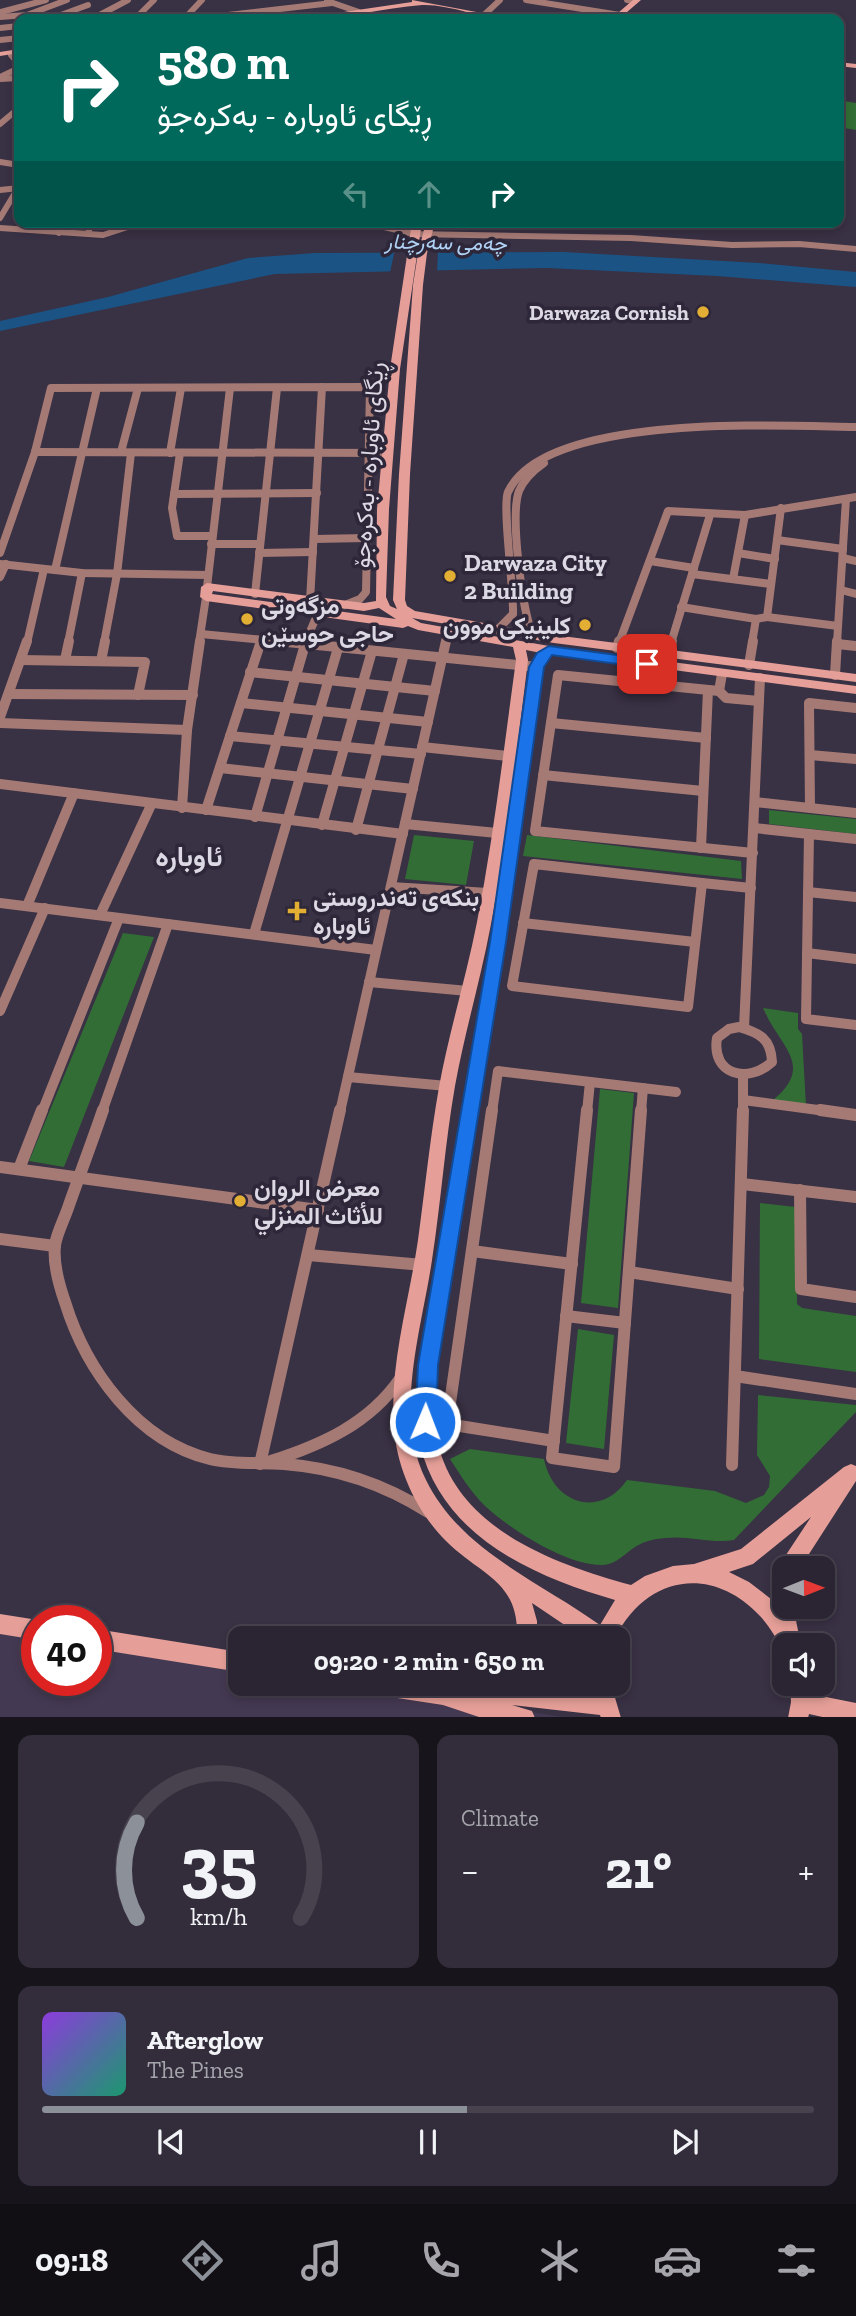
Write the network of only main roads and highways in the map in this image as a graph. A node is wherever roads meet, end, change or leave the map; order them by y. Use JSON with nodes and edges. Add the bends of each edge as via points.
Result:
{"nodes":[{"id":1,"x":648,"y":0,"type":"edge"},
{"id":2,"x":392,"y":3,"type":"edge"},
{"id":3,"x":416,"y":3,"type":"edge"},
{"id":4,"x":342,"y":14,"type":"edge"},
{"id":5,"x":348,"y":14,"type":"edge"},
{"id":6,"x":454,"y":14,"type":"edge"},
{"id":7,"x":471,"y":14,"type":"edge"},
{"id":8,"x":627,"y":14,"type":"edge"},
{"id":9,"x":416,"y":228,"type":"edge"},
{"id":10,"x":430,"y":228,"type":"edge"},
{"id":11,"x":414,"y":283,"type":"junction"},
{"id":12,"x":383,"y":509,"type":"junction"},
{"id":13,"x":401,"y":509,"type":"junction"},
{"id":14,"x":382,"y":603,"type":"junction"},
{"id":15,"x":418,"y":626,"type":"junction"},
{"id":16,"x":526,"y":640,"type":"junction"},
{"id":17,"x":548,"y":646,"type":"junction"},
{"id":18,"x":529,"y":666,"type":"junction"},
{"id":19,"x":856,"y":678,"type":"edge"},
{"id":20,"x":856,"y":690,"type":"edge"},
{"id":21,"x":458,"y":1038,"type":"junction"},
{"id":22,"x":481,"y":1041,"type":"junction"},
{"id":23,"x":853,"y":1470,"type":"edge"},
{"id":24,"x":797,"y":1556,"type":"edge"},
{"id":25,"x":695,"y":1573,"type":"junction"},
{"id":26,"x":508,"y":1577,"type":"junction"},
{"id":27,"x":632,"y":1595,"type":"junction"},
{"id":28,"x":0,"y":1624,"type":"edge"},
{"id":29,"x":527,"y":1626,"type":"edge"},
{"id":30,"x":586,"y":1626,"type":"edge"},
{"id":31,"x":608,"y":1626,"type":"edge"},
{"id":32,"x":21,"y":1627,"type":"edge"},
{"id":33,"x":784,"y":1633,"type":"edge"},
{"id":34,"x":112,"y":1642,"type":"edge"},
{"id":35,"x":228,"y":1660,"type":"edge"},
{"id":36,"x":446,"y":1696,"type":"edge"},
{"id":37,"x":532,"y":1696,"type":"edge"},
{"id":38,"x":800,"y":1701,"type":"edge"},
{"id":39,"x":608,"y":1712,"type":"edge"},
{"id":40,"x":856,"y":1713,"type":"edge"},
{"id":41,"x":511,"y":1716,"type":"edge"}],
"edges":[{"from":1,"to":8,"type":"main road"},
{"from":2,"to":3,"type":"main road"},
{"from":2,"to":3,"type":"main road"},
{"from":2,"to":4,"type":"main road"},
{"from":3,"to":5,"type":"main road"},
{"from":3,"to":6,"type":"main road"},
{"from":3,"to":7,"type":"main road"},
{"from":9,"to":11,"type":"main road","name":"ڕێگای ئاوبارە - بەکرەجۆ"},
{"from":10,"to":11,"type":"main road","name":"ڕێگای ئاوبارە - بەکرەجۆ"},
{"from":11,"to":12,"type":"main road","name":"ڕێگای ئاوبارە - بەکرەجۆ","via":[[395,369]]},
{"from":11,"to":13,"type":"main road","name":"ڕێگای ئاوبارە - بەکرەجۆ"},
{"from":12,"to":13,"type":"main road"},
{"from":12,"to":14,"type":"main road","name":"ڕێگای ئاوبارە - بەکرەجۆ"},
{"from":13,"to":16,"type":"main road","name":"ڕێگای ئاوبارە - بەکرەجۆ","via":[[398,603],[402,608]]},
{"from":14,"to":15,"type":"main road","name":"ڕێگای ئاوبارە - بەکرەجۆ","via":[[391,613]]},
{"from":14,"to":15,"type":"main road","via":[[364,607],[207,586],[318,613]]},
{"from":15,"to":16,"type":"main road","name":"ڕێگای ئاوبارە - بەکرەجۆ"},
{"from":16,"to":17,"type":"main road","name":"ڕێگای ئاوبارە - بەکرەجۆ"},
{"from":16,"to":18,"type":"main road"},
{"from":17,"to":18,"type":"main road"},
{"from":17,"to":19,"type":"main road","via":[[617,648]]},
{"from":17,"to":20,"type":"main road","name":"ڕێگای ئاوبارە - بەکرەجۆ"},
{"from":18,"to":21,"type":"main road","via":[[508,756],[488,893]]},
{"from":18,"to":22,"type":"main road"},
{"from":21,"to":22,"type":"main road"},
{"from":21,"to":26,"type":"main road","via":[[447,1087],[402,1422],[418,1484],[446,1529],[480,1560]]},
{"from":22,"to":27,"type":"main road","via":[[428,1365],[425,1422],[430,1448],[455,1501],[501,1542],[551,1570]]},
{"from":23,"to":24,"type":"main road"},
{"from":23,"to":25,"type":"main road","via":[[747,1557]]},
{"from":25,"to":27,"type":"main road","via":[[654,1580]]},
{"from":25,"to":33,"type":"main road","via":[[742,1588],[763,1604]]},
{"from":26,"to":29,"type":"main road","via":[[523,1601]]},
{"from":26,"to":30,"type":"main road"},
{"from":27,"to":31,"type":"main road"},
{"from":28,"to":32,"type":"main road"},
{"from":34,"to":35,"type":"main road"},
{"from":36,"to":41,"type":"main road"},
{"from":37,"to":39,"type":"main road"},
{"from":38,"to":40,"type":"main road"}]}
